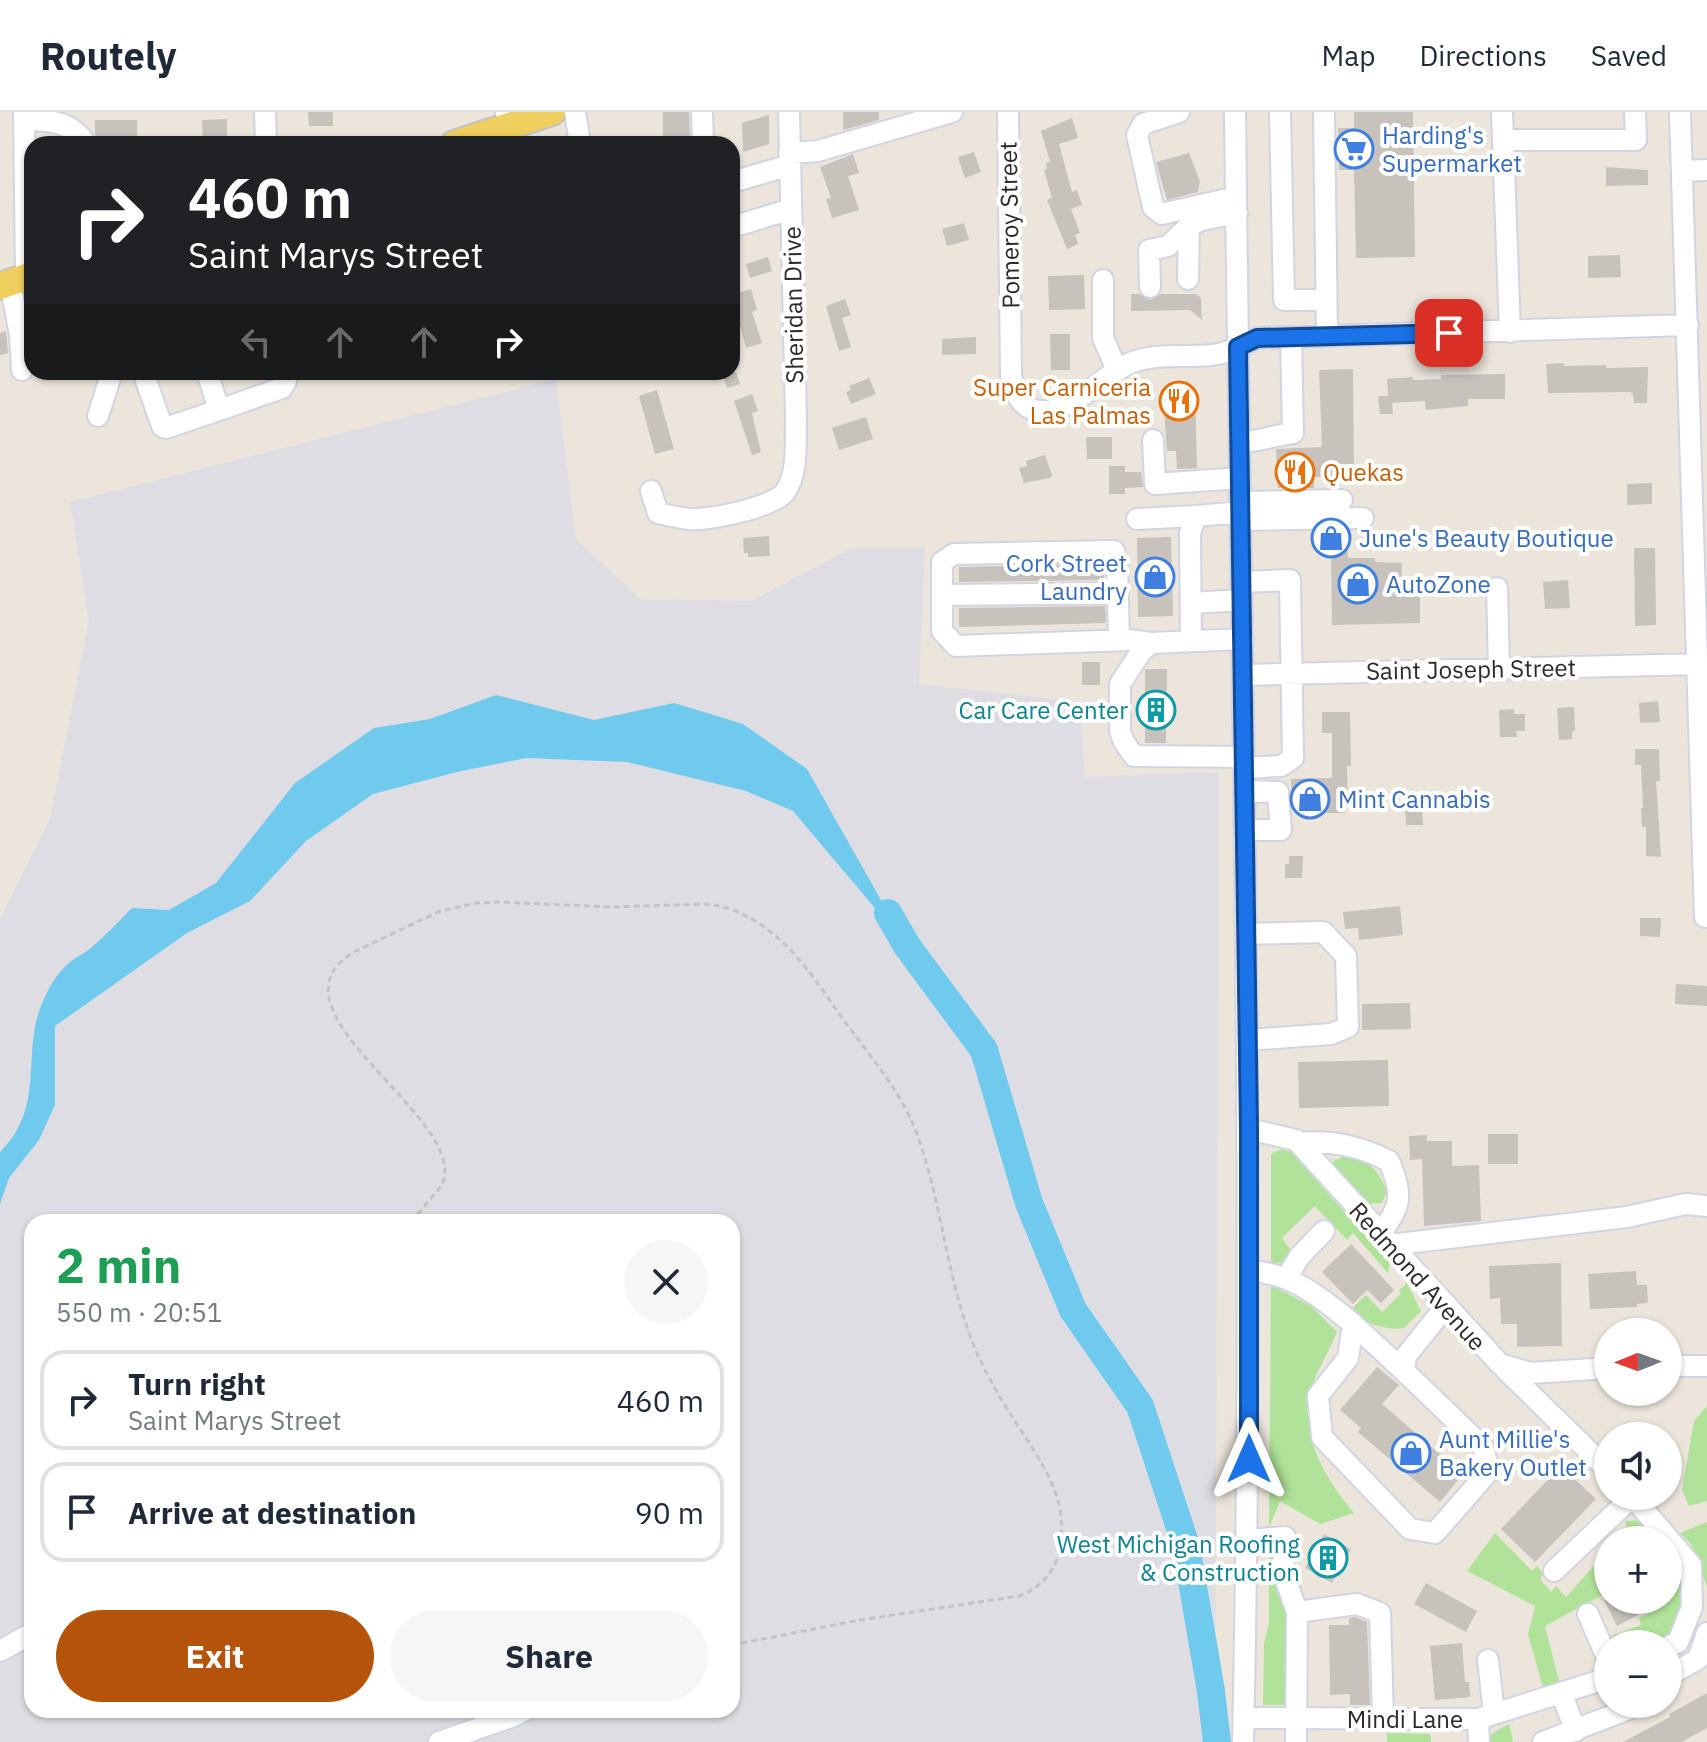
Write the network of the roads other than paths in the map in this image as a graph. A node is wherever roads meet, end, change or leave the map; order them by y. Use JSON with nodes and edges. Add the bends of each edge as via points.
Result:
{"nodes":[{"id":1,"x":265,"y":112,"type":"edge"},
{"id":2,"x":552,"y":112,"type":"edge"},
{"id":3,"x":575,"y":112,"type":"edge"},
{"id":4,"x":702,"y":112,"type":"edge"},
{"id":5,"x":789,"y":112,"type":"edge"},
{"id":6,"x":952,"y":112,"type":"edge"},
{"id":7,"x":1008,"y":112,"type":"edge"},
{"id":8,"x":1179,"y":112,"type":"edge"},
{"id":9,"x":1235,"y":112,"type":"edge"},
{"id":10,"x":1280,"y":112,"type":"edge"},
{"id":11,"x":1324,"y":112,"type":"edge"},
{"id":12,"x":1502,"y":112,"type":"edge"},
{"id":13,"x":1635,"y":112,"type":"edge"},
{"id":14,"x":1680,"y":112,"type":"edge"},
{"id":15,"x":24,"y":116,"type":"edge"},
{"id":16,"x":508,"y":128,"type":"edge"},
{"id":17,"x":81,"y":136,"type":"edge"},
{"id":18,"x":266,"y":136,"type":"edge"},
{"id":19,"x":481,"y":136,"type":"edge"},
{"id":20,"x":579,"y":136,"type":"edge"},
{"id":21,"x":703,"y":136,"type":"edge"},
{"id":22,"x":1503,"y":140,"type":"junction"},
{"id":23,"x":790,"y":159,"type":"junction"},
{"id":24,"x":1707,"y":170,"type":"edge"},
{"id":25,"x":1683,"y":171,"type":"junction"},
{"id":26,"x":740,"y":179,"type":"edge"},
{"id":27,"x":1236,"y":205,"type":"junction"},
{"id":28,"x":791,"y":209,"type":"junction"},
{"id":29,"x":740,"y":225,"type":"edge"},
{"id":30,"x":1189,"y":226,"type":"junction"},
{"id":31,"x":1188,"y":279,"type":"dead end"},
{"id":32,"x":17,"y":280,"type":"edge"},
{"id":33,"x":1103,"y":280,"type":"dead end"},
{"id":34,"x":1150,"y":287,"type":"dead end"},
{"id":35,"x":1326,"y":300,"type":"junction"},
{"id":36,"x":1688,"y":325,"type":"junction"},
{"id":37,"x":1510,"y":332,"type":"junction"},
{"id":38,"x":1327,"y":336,"type":"junction"},
{"id":39,"x":1291,"y":338,"type":"junction"},
{"id":40,"x":1238,"y":347,"type":"junction"},
{"id":41,"x":22,"y":370,"type":"dead end"},
{"id":42,"x":1117,"y":370,"type":"junction"},
{"id":43,"x":109,"y":380,"type":"edge"},
{"id":44,"x":146,"y":380,"type":"edge"},
{"id":45,"x":210,"y":380,"type":"edge"},
{"id":46,"x":286,"y":380,"type":"edge"},
{"id":47,"x":219,"y":410,"type":"junction"},
{"id":48,"x":98,"y":416,"type":"dead end"},
{"id":49,"x":1240,"y":434,"type":"junction"},
{"id":50,"x":1153,"y":440,"type":"dead end"},
{"id":51,"x":1240,"y":478,"type":"junction"},
{"id":52,"x":651,"y":491,"type":"dead end"},
{"id":53,"x":1342,"y":500,"type":"dead end"},
{"id":54,"x":1241,"y":511,"type":"junction"},
{"id":55,"x":1196,"y":516,"type":"junction"},
{"id":56,"x":1363,"y":518,"type":"dead end"},
{"id":57,"x":1137,"y":519,"type":"dead end"},
{"id":58,"x":1497,"y":588,"type":"dead end"},
{"id":59,"x":1242,"y":591,"type":"junction"},
{"id":60,"x":1118,"y":593,"type":"junction"},
{"id":61,"x":942,"y":595,"type":"junction"},
{"id":62,"x":1191,"y":603,"type":"junction"},
{"id":63,"x":1243,"y":639,"type":"junction"},
{"id":64,"x":1119,"y":640,"type":"junction"},
{"id":65,"x":1191,"y":641,"type":"junction"},
{"id":66,"x":1151,"y":643,"type":"junction"},
{"id":67,"x":1698,"y":664,"type":"junction"},
{"id":68,"x":1499,"y":669,"type":"junction"},
{"id":69,"x":1291,"y":674,"type":"junction"},
{"id":70,"x":1243,"y":675,"type":"junction"},
{"id":71,"x":1244,"y":763,"type":"junction"},
{"id":72,"x":1270,"y":767,"type":"junction"},
{"id":73,"x":1245,"y":791,"type":"junction"},
{"id":74,"x":1271,"y":791,"type":"junction"},
{"id":75,"x":1245,"y":830,"type":"junction"},
{"id":76,"x":1705,"y":917,"type":"edge"},
{"id":77,"x":1246,"y":934,"type":"junction"},
{"id":78,"x":1248,"y":1040,"type":"junction"},
{"id":79,"x":1249,"y":1129,"type":"junction"},
{"id":80,"x":1299,"y":1143,"type":"junction"},
{"id":81,"x":1707,"y":1206,"type":"edge"},
{"id":82,"x":1324,"y":1231,"type":"dead end"},
{"id":83,"x":1385,"y":1239,"type":"junction"},
{"id":84,"x":1249,"y":1271,"type":"junction"},
{"id":85,"x":1286,"y":1279,"type":"junction"},
{"id":86,"x":1447,"y":1305,"type":"junction"},
{"id":87,"x":1353,"y":1324,"type":"junction"},
{"id":88,"x":1500,"y":1364,"type":"junction"},
{"id":89,"x":1682,"y":1366,"type":"edge"},
{"id":90,"x":1707,"y":1366,"type":"edge"},
{"id":91,"x":1594,"y":1369,"type":"edge"},
{"id":92,"x":1404,"y":1371,"type":"junction"},
{"id":93,"x":1594,"y":1456,"type":"edge"},
{"id":94,"x":1617,"y":1510,"type":"edge"},
{"id":95,"x":1644,"y":1510,"type":"edge"},
{"id":96,"x":1248,"y":1540,"type":"junction"},
{"id":97,"x":1554,"y":1571,"type":"dead end"},
{"id":98,"x":1297,"y":1612,"type":"junction"},
{"id":99,"x":1700,"y":1612,"type":"edge"},
{"id":100,"x":1588,"y":1614,"type":"dead end"},
{"id":101,"x":1595,"y":1630,"type":"edge"},
{"id":102,"x":1707,"y":1633,"type":"edge"},
{"id":103,"x":1682,"y":1637,"type":"edge"},
{"id":104,"x":24,"y":1638,"type":"edge"},
{"id":105,"x":0,"y":1651,"type":"edge"},
{"id":106,"x":1488,"y":1660,"type":"dead end"},
{"id":107,"x":1682,"y":1666,"type":"edge"},
{"id":108,"x":1594,"y":1682,"type":"edge"},
{"id":109,"x":1561,"y":1693,"type":"junction"},
{"id":110,"x":1486,"y":1717,"type":"junction"},
{"id":111,"x":508,"y":1718,"type":"edge"},
{"id":112,"x":1244,"y":1718,"type":"junction"},
{"id":113,"x":1297,"y":1718,"type":"junction"},
{"id":114,"x":1607,"y":1718,"type":"edge"},
{"id":115,"x":1383,"y":1719,"type":"junction"},
{"id":116,"x":1576,"y":1731,"type":"junction"},
{"id":117,"x":439,"y":1742,"type":"edge"},
{"id":118,"x":1243,"y":1742,"type":"edge"},
{"id":119,"x":1296,"y":1742,"type":"edge"},
{"id":120,"x":1479,"y":1742,"type":"edge"},
{"id":121,"x":1543,"y":1742,"type":"edge"}],
"edges":[{"from":1,"to":18,"type":"street"},
{"from":2,"to":16,"type":"main road"},
{"from":3,"to":20,"type":"street"},
{"from":4,"to":21,"type":"street"},
{"from":5,"to":23,"type":"street","name":"Sheridan Drive"},
{"from":6,"to":23,"type":"street"},
{"from":7,"to":42,"type":"street","name":"Pomeroy Street","via":[[1015,394],[1040,412],[1061,407]]},
{"from":8,"to":27,"type":"street","via":[[1143,124],[1137,135],[1153,207],[1162,214]]},
{"from":9,"to":27,"type":"street"},
{"from":10,"to":35,"type":"street","via":[[1284,300]]},
{"from":11,"to":35,"type":"street"},
{"from":12,"to":22,"type":"street"},
{"from":13,"to":22,"type":"street","via":[[1636,140]]},
{"from":14,"to":25,"type":"street"},
{"from":15,"to":17,"type":"street","via":[[64,123]]},
{"from":15,"to":32,"type":"street"},
{"from":16,"to":19,"type":"main road"},
{"from":22,"to":37,"type":"street"},
{"from":23,"to":26,"type":"street"},
{"from":23,"to":28,"type":"street","name":"Sheridan Drive"},
{"from":24,"to":25,"type":"street"},
{"from":25,"to":36,"type":"street"},
{"from":27,"to":30,"type":"street"},
{"from":27,"to":40,"type":"street"},
{"from":28,"to":29,"type":"street"},
{"from":28,"to":52,"type":"street","name":"Sheridan Drive","via":[[796,418],[790,483],[771,502],[691,520],[658,513]]},
{"from":30,"to":31,"type":"street"},
{"from":30,"to":34,"type":"street","via":[[1168,246],[1149,250]]},
{"from":32,"to":41,"type":"street"},
{"from":33,"to":42,"type":"street","via":[[1103,338]]},
{"from":35,"to":38,"type":"street"},
{"from":36,"to":37,"type":"street"},
{"from":36,"to":67,"type":"street"},
{"from":37,"to":38,"type":"street"},
{"from":38,"to":39,"type":"street"},
{"from":39,"to":40,"type":"street","via":[[1257,338]]},
{"from":39,"to":49,"type":"street","via":[[1293,433],[1258,442]]},
{"from":40,"to":42,"type":"street","via":[[1214,355],[1135,361]]},
{"from":40,"to":49,"type":"street"},
{"from":43,"to":48,"type":"street"},
{"from":44,"to":47,"type":"street","via":[[166,428]]},
{"from":45,"to":47,"type":"street"},
{"from":46,"to":47,"type":"street","via":[[282,388]]},
{"from":49,"to":51,"type":"street"},
{"from":50,"to":51,"type":"street","via":[[1155,484]]},
{"from":51,"to":54,"type":"street"},
{"from":53,"to":54,"type":"street"},
{"from":54,"to":55,"type":"street"},
{"from":54,"to":56,"type":"street"},
{"from":54,"to":59,"type":"street"},
{"from":55,"to":57,"type":"street"},
{"from":55,"to":62,"type":"street","via":[[1190,533]]},
{"from":58,"to":68,"type":"street"},
{"from":59,"to":62,"type":"street"},
{"from":59,"to":63,"type":"street"},
{"from":59,"to":69,"type":"street","via":[[1290,580]]},
{"from":60,"to":61,"type":"street"},
{"from":60,"to":61,"type":"street","via":[[1114,551],[954,554],[942,562]]},
{"from":60,"to":64,"type":"street"},
{"from":61,"to":64,"type":"street","via":[[942,631],[956,646]]},
{"from":62,"to":65,"type":"street"},
{"from":63,"to":65,"type":"street"},
{"from":63,"to":70,"type":"street"},
{"from":64,"to":66,"type":"street"},
{"from":65,"to":66,"type":"street"},
{"from":66,"to":71,"type":"street","via":[[1120,684],[1120,731],[1134,756]]},
{"from":67,"to":68,"type":"street","name":"Saint Joseph Street"},
{"from":67,"to":76,"type":"street"},
{"from":68,"to":69,"type":"street","name":"Saint Joseph Street"},
{"from":69,"to":70,"type":"street","name":"Saint Joseph Street"},
{"from":69,"to":72,"type":"street","via":[[1293,758]]},
{"from":70,"to":71,"type":"street"},
{"from":71,"to":72,"type":"street"},
{"from":71,"to":73,"type":"street"},
{"from":72,"to":74,"type":"street"},
{"from":73,"to":74,"type":"street"},
{"from":73,"to":75,"type":"street"},
{"from":74,"to":75,"type":"street","via":[[1278,792],[1281,830]]},
{"from":75,"to":77,"type":"street"},
{"from":77,"to":78,"type":"street"},
{"from":77,"to":78,"type":"street","via":[[1323,932],[1346,956],[1348,1027],[1331,1034]]},
{"from":78,"to":79,"type":"street"},
{"from":79,"to":80,"type":"street"},
{"from":79,"to":84,"type":"street"},
{"from":80,"to":83,"type":"street","name":"Redmond Avenue"},
{"from":80,"to":83,"type":"street","via":[[1352,1146],[1389,1161],[1399,1202]]},
{"from":81,"to":83,"type":"street","via":[[1685,1204],[1627,1217]]},
{"from":82,"to":85,"type":"street"},
{"from":83,"to":86,"type":"street","name":"Redmond Avenue"},
{"from":84,"to":85,"type":"street","via":[[1271,1271]]},
{"from":84,"to":96,"type":"street"},
{"from":85,"to":87,"type":"street","via":[[1318,1295]]},
{"from":86,"to":88,"type":"street","name":"Redmond Avenue"},
{"from":86,"to":92,"type":"street","via":[[1406,1356]]},
{"from":87,"to":92,"type":"street"},
{"from":87,"to":92,"type":"street","via":[[1348,1358],[1318,1396],[1322,1437],[1410,1529],[1435,1533],[1489,1471],[1483,1447]]},
{"from":88,"to":91,"type":"street","name":"Redmond Avenue","via":[[1531,1373]]},
{"from":88,"to":93,"type":"street"},
{"from":89,"to":90,"type":"street"},
{"from":94,"to":97,"type":"street"},
{"from":95,"to":99,"type":"street","via":[[1691,1565]]},
{"from":96,"to":98,"type":"street","via":[[1285,1537],[1283,1572]]},
{"from":96,"to":112,"type":"street"},
{"from":98,"to":113,"type":"street"},
{"from":98,"to":115,"type":"street","via":[[1357,1604],[1380,1613]]},
{"from":99,"to":103,"type":"street"},
{"from":100,"to":101,"type":"street"},
{"from":102,"to":107,"type":"street","via":[[1698,1659]]},
{"from":104,"to":105,"type":"street"},
{"from":106,"to":110,"type":"street"},
{"from":108,"to":109,"type":"street","name":"Mindi Lane"},
{"from":109,"to":110,"type":"street","name":"Mindi Lane"},
{"from":109,"to":116,"type":"street"},
{"from":110,"to":115,"type":"street","name":"Mindi Lane"},
{"from":110,"to":120,"type":"street"},
{"from":111,"to":117,"type":"street"},
{"from":112,"to":113,"type":"street","name":"Mindi Lane"},
{"from":112,"to":118,"type":"street"},
{"from":113,"to":115,"type":"street","name":"Mindi Lane"},
{"from":113,"to":119,"type":"street"},
{"from":114,"to":116,"type":"street"},
{"from":116,"to":121,"type":"street"}]}
